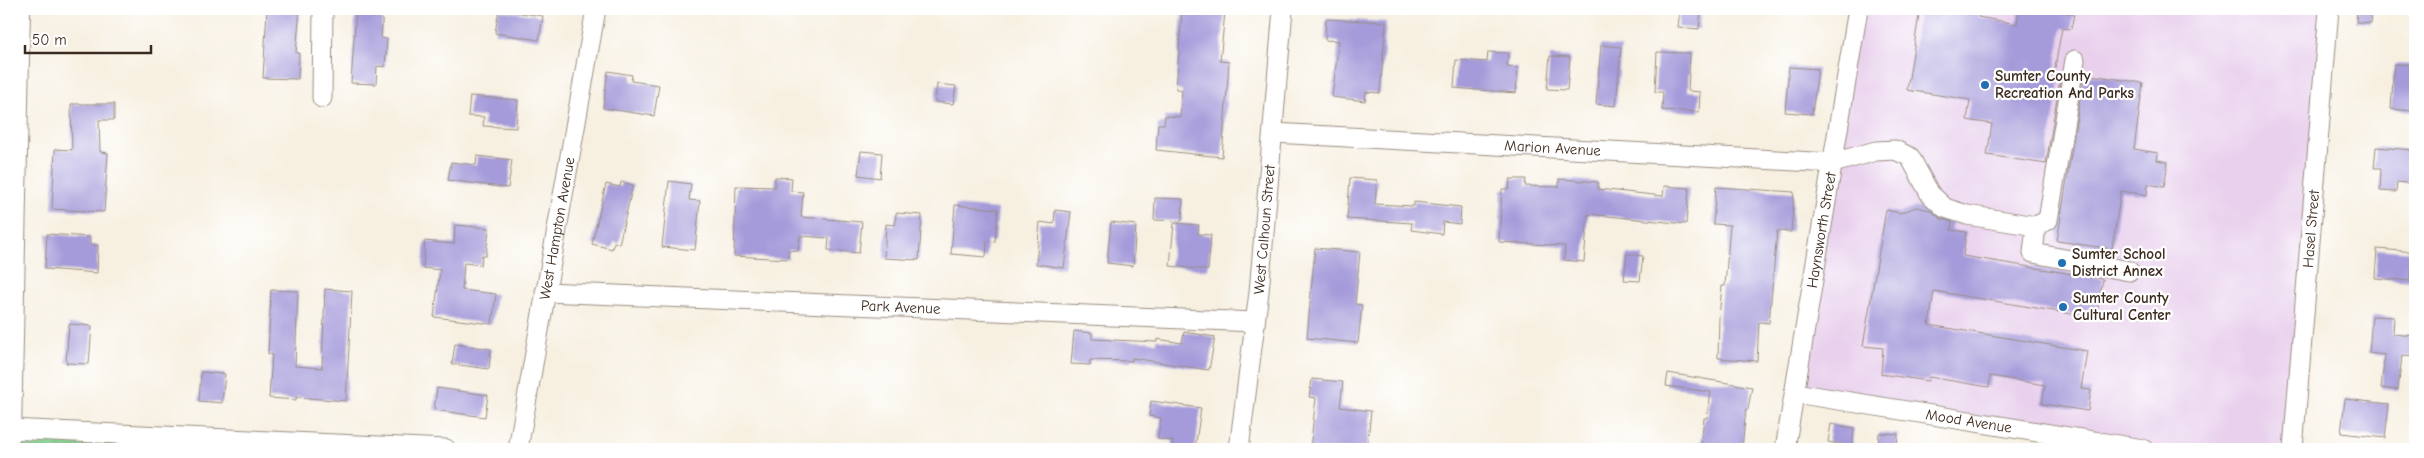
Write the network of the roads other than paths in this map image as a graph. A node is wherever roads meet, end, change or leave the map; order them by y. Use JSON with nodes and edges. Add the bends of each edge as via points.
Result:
{"nodes":[{"id":1,"x":18,"y":9,"type":"edge"},
{"id":2,"x":323,"y":9,"type":"edge"},
{"id":3,"x":596,"y":9,"type":"edge"},
{"id":4,"x":1283,"y":9,"type":"edge"},
{"id":5,"x":1858,"y":9,"type":"edge"},
{"id":6,"x":2330,"y":9,"type":"edge"},
{"id":7,"x":2075,"y":60,"type":"dead end"},
{"id":8,"x":13,"y":72,"type":"edge"},
{"id":9,"x":322,"y":98,"type":"dead end"},
{"id":10,"x":1273,"y":133,"type":"junction"},
{"id":11,"x":1832,"y":163,"type":"junction"},
{"id":12,"x":2036,"y":226,"type":"junction"},
{"id":13,"x":2129,"y":271,"type":"dead end"},
{"id":14,"x":546,"y":292,"type":"junction"},
{"id":15,"x":1255,"y":322,"type":"junction"},
{"id":16,"x":1795,"y":392,"type":"junction"},
{"id":17,"x":9,"y":429,"type":"edge"},
{"id":18,"x":9,"y":433,"type":"edge"},
{"id":19,"x":145,"y":442,"type":"edge"},
{"id":20,"x":446,"y":449,"type":"edge"},
{"id":21,"x":518,"y":449,"type":"edge"},
{"id":22,"x":1239,"y":449,"type":"edge"},
{"id":23,"x":1785,"y":449,"type":"edge"},
{"id":24,"x":2143,"y":449,"type":"edge"},
{"id":25,"x":2293,"y":449,"type":"edge"}],
"edges":[{"from":1,"to":8,"type":"main road"},
{"from":2,"to":9,"type":"street"},
{"from":3,"to":14,"type":"street","name":"West Hampton Avenue"},
{"from":4,"to":10,"type":"street","name":"West Calhoun Street"},
{"from":5,"to":11,"type":"street","name":"Haynsworth Street"},
{"from":6,"to":25,"type":"street","name":"Hasel Street"},
{"from":7,"to":12,"type":"street","via":[[2048,220]]},
{"from":8,"to":17,"type":"main road"},
{"from":10,"to":11,"type":"street","name":"Marion Avenue"},
{"from":10,"to":15,"type":"street","name":"West Calhoun Street"},
{"from":11,"to":12,"type":"street","name":"Marion Avenue","via":[[1876,151],[1895,150],[1910,157],[1930,194],[1945,208],[1967,216]]},
{"from":11,"to":16,"type":"street","name":"Haynsworth Street"},
{"from":12,"to":13,"type":"street","via":[[2033,253]]},
{"from":14,"to":15,"type":"street","name":"Park Avenue"},
{"from":14,"to":21,"type":"street","name":"West Hampton Avenue"},
{"from":15,"to":22,"type":"street","name":"West Calhoun Street"},
{"from":16,"to":23,"type":"street","name":"Haynsworth Street"},
{"from":16,"to":24,"type":"street","name":"Mood Avenue"},
{"from":17,"to":18,"type":"main road"},
{"from":17,"to":19,"type":"street"},
{"from":19,"to":20,"type":"street"}]}
